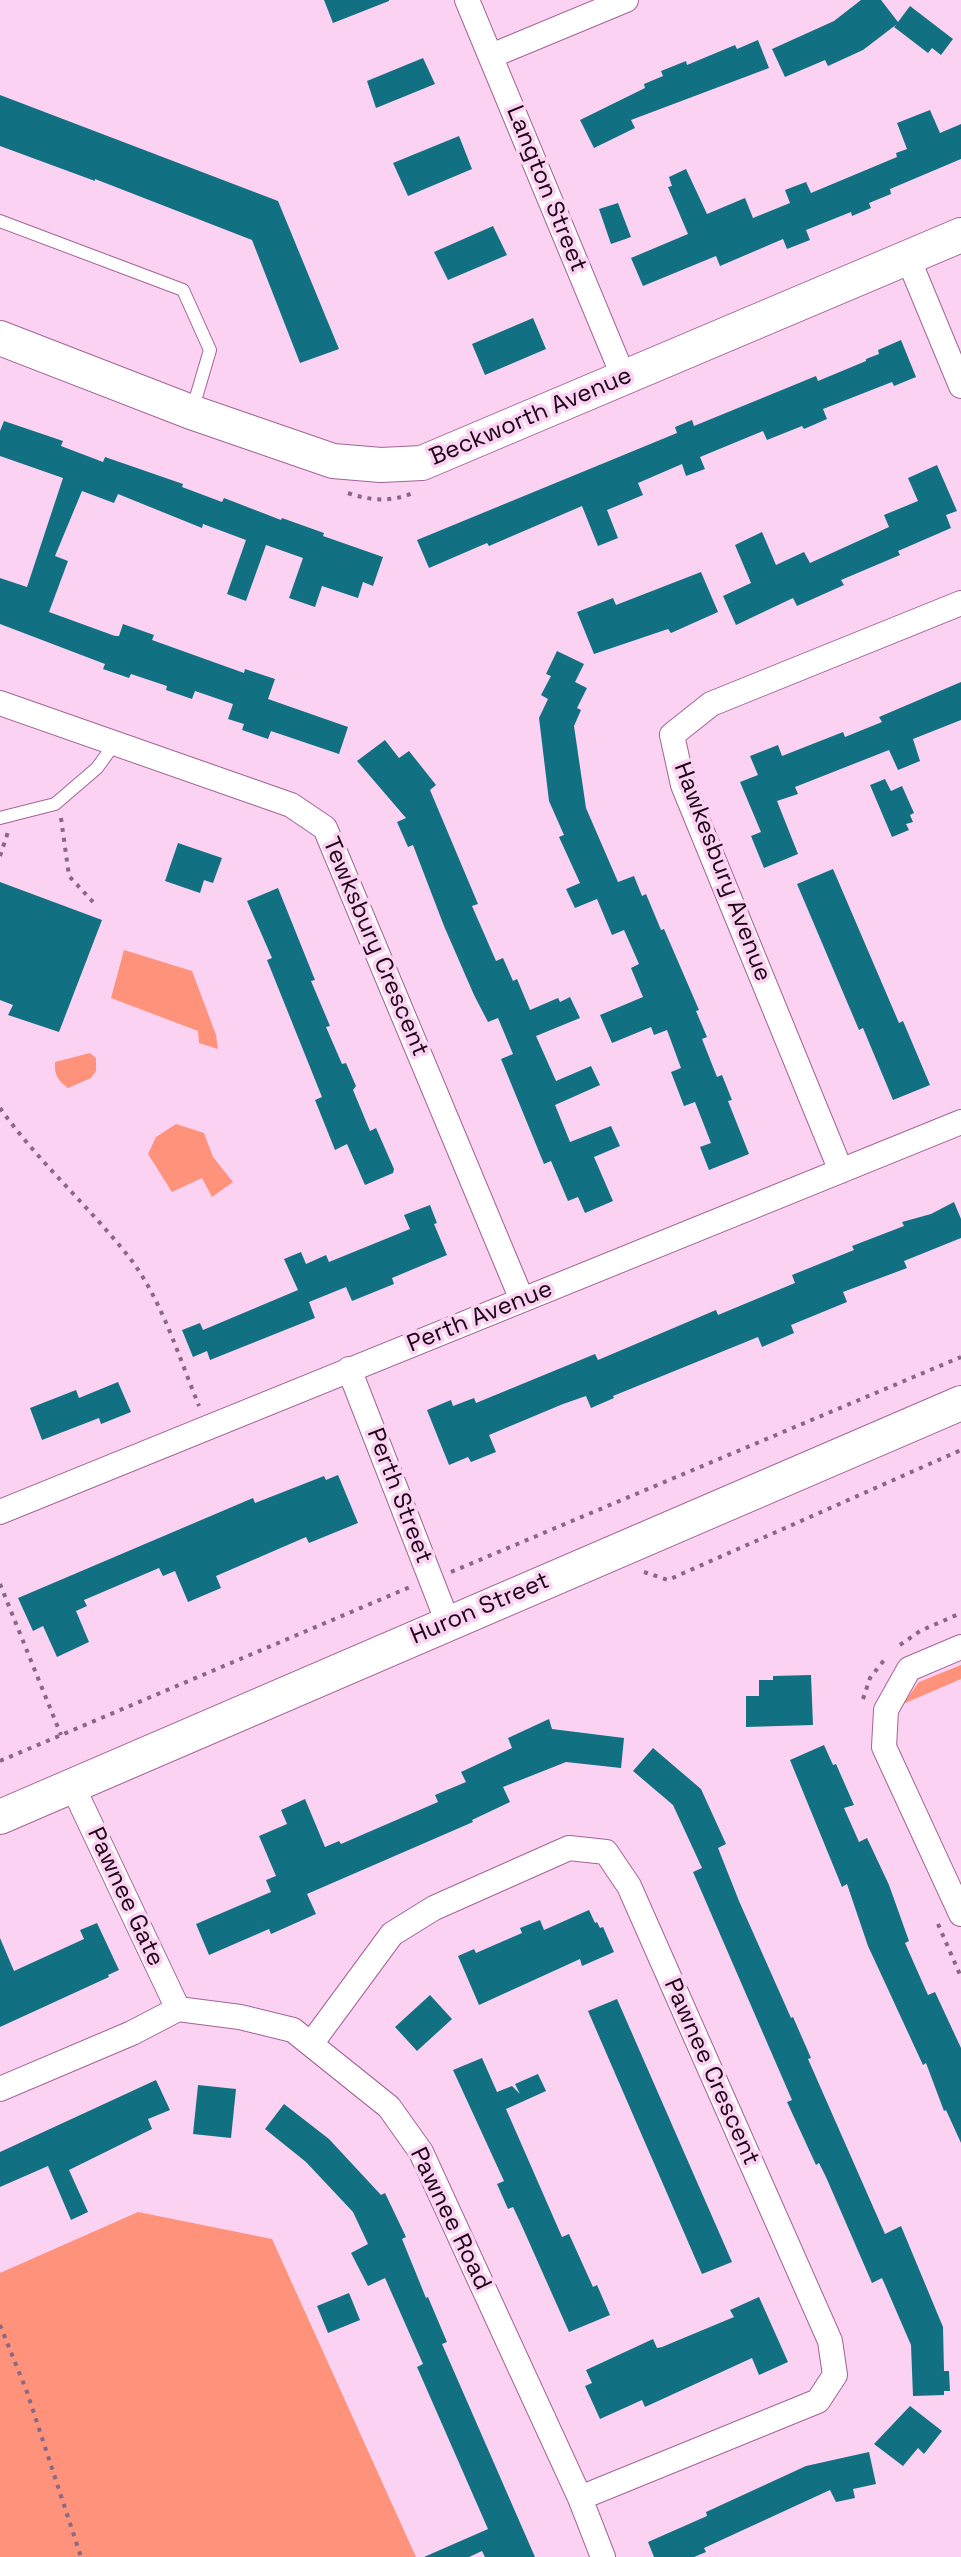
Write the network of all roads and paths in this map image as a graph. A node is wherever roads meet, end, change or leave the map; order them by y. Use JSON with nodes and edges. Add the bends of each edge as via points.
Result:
{"nodes":[{"id":1,"x":467,"y":0,"type":"edge"},
{"id":2,"x":626,"y":0,"type":"edge"},
{"id":3,"x":491,"y":56,"type":"junction"},
{"id":4,"x":0,"y":221,"type":"edge"},
{"id":5,"x":961,"y":235,"type":"edge"},
{"id":6,"x":908,"y":258,"type":"junction"},
{"id":7,"x":0,"y":338,"type":"edge"},
{"id":8,"x":624,"y":378,"type":"junction"},
{"id":9,"x":961,"y":386,"type":"edge"},
{"id":10,"x":191,"y":412,"type":"junction"},
{"id":11,"x":422,"y":490,"type":"dead end"},
{"id":12,"x":345,"y":492,"type":"dead end"},
{"id":13,"x":961,"y":603,"type":"edge"},
{"id":14,"x":0,"y":703,"type":"edge"},
{"id":15,"x":115,"y":743,"type":"junction"},
{"id":16,"x":55,"y":804,"type":"junction"},
{"id":17,"x":0,"y":818,"type":"edge"},
{"id":18,"x":93,"y":902,"type":"dead end"},
{"id":19,"x":0,"y":1108,"type":"edge"},
{"id":20,"x":961,"y":1122,"type":"edge"},
{"id":21,"x":841,"y":1171,"type":"junction"},
{"id":22,"x":522,"y":1300,"type":"junction"},
{"id":23,"x":961,"y":1357,"type":"edge"},
{"id":24,"x":349,"y":1369,"type":"junction"},
{"id":25,"x":961,"y":1403,"type":"edge"},
{"id":26,"x":208,"y":1427,"type":"junction"},
{"id":27,"x":961,"y":1450,"type":"edge"},
{"id":28,"x":0,"y":1512,"type":"edge"},
{"id":29,"x":643,"y":1571,"type":"dead end"},
{"id":30,"x":450,"y":1572,"type":"dead end"},
{"id":31,"x":0,"y":1584,"type":"edge"},
{"id":32,"x":416,"y":1585,"type":"dead end"},
{"id":33,"x":448,"y":1623,"type":"junction"},
{"id":34,"x":961,"y":1647,"type":"edge"},
{"id":35,"x":61,"y":1735,"type":"junction"},
{"id":36,"x":0,"y":1761,"type":"edge"},
{"id":37,"x":72,"y":1785,"type":"junction"},
{"id":38,"x":0,"y":1817,"type":"edge"},
{"id":39,"x":961,"y":1914,"type":"edge"},
{"id":40,"x":178,"y":2009,"type":"junction"},
{"id":41,"x":311,"y":2044,"type":"junction"},
{"id":42,"x":0,"y":2089,"type":"edge"},
{"id":43,"x":0,"y":2325,"type":"edge"},
{"id":44,"x":580,"y":2498,"type":"junction"},
{"id":45,"x":81,"y":2557,"type":"edge"},
{"id":46,"x":603,"y":2557,"type":"edge"}],
"edges":[{"from":1,"to":3,"type":"street","name":"Langton Street"},
{"from":2,"to":3,"type":"street"},
{"from":3,"to":8,"type":"street","name":"Langton Street"},
{"from":4,"to":10,"type":"lane","via":[[183,290],[210,350]]},
{"from":5,"to":6,"type":"main road","name":"Beckworth Avenue"},
{"from":6,"to":8,"type":"main road","name":"Beckworth Avenue"},
{"from":6,"to":9,"type":"street"},
{"from":7,"to":10,"type":"main road","name":"Beckworth Avenue"},
{"from":8,"to":10,"type":"main road","name":"Beckworth Avenue","via":[[422,463],[333,461]]},
{"from":11,"to":12,"type":"path","via":[[395,501]]},
{"from":13,"to":21,"type":"street","name":"Hawkesbury Avenue","via":[[711,704],[672,735],[683,785]]},
{"from":14,"to":15,"type":"street","name":"Tewksbury Crescent"},
{"from":15,"to":16,"type":"lane","via":[[97,768]]},
{"from":15,"to":22,"type":"street","name":"Tewksbury Crescent","via":[[291,805],[325,828]]},
{"from":16,"to":17,"type":"lane"},
{"from":16,"to":18,"type":"path","via":[[69,876]]},
{"from":19,"to":26,"type":"path","via":[[133,1263],[155,1301]]},
{"from":20,"to":21,"type":"street","name":"Perth Avenue"},
{"from":21,"to":22,"type":"street","name":"Perth Avenue"},
{"from":22,"to":24,"type":"street","name":"Perth Avenue"},
{"from":23,"to":30,"type":"path"},
{"from":24,"to":26,"type":"street","name":"Perth Avenue"},
{"from":24,"to":33,"type":"street","name":"Perth Street"},
{"from":25,"to":33,"type":"main road","name":"Huron Street"},
{"from":26,"to":28,"type":"street","name":"Perth Avenue"},
{"from":27,"to":29,"type":"path","via":[[668,1580]]},
{"from":31,"to":35,"type":"path"},
{"from":32,"to":35,"type":"path"},
{"from":33,"to":37,"type":"main road","name":"Huron Street"},
{"from":34,"to":39,"type":"street","via":[[909,1669],[886,1710],[884,1747]]},
{"from":35,"to":36,"type":"path"},
{"from":37,"to":38,"type":"main road","name":"Huron Street"},
{"from":37,"to":40,"type":"street","name":"Pawnee Gate"},
{"from":40,"to":41,"type":"street","name":"Pawnee Road","via":[[293,2030]]},
{"from":40,"to":42,"type":"street"},
{"from":41,"to":44,"type":"street","name":"Pawnee Road","via":[[389,2107],[421,2152]]},
{"from":41,"to":44,"type":"street","name":"Pawnee Crescent","via":[[392,1934],[434,1908],[569,1848],[606,1852],[629,1886],[830,2341],[835,2375],[818,2401]]},
{"from":43,"to":45,"type":"path"},
{"from":44,"to":46,"type":"street","name":"Pawnee Road"}]}
